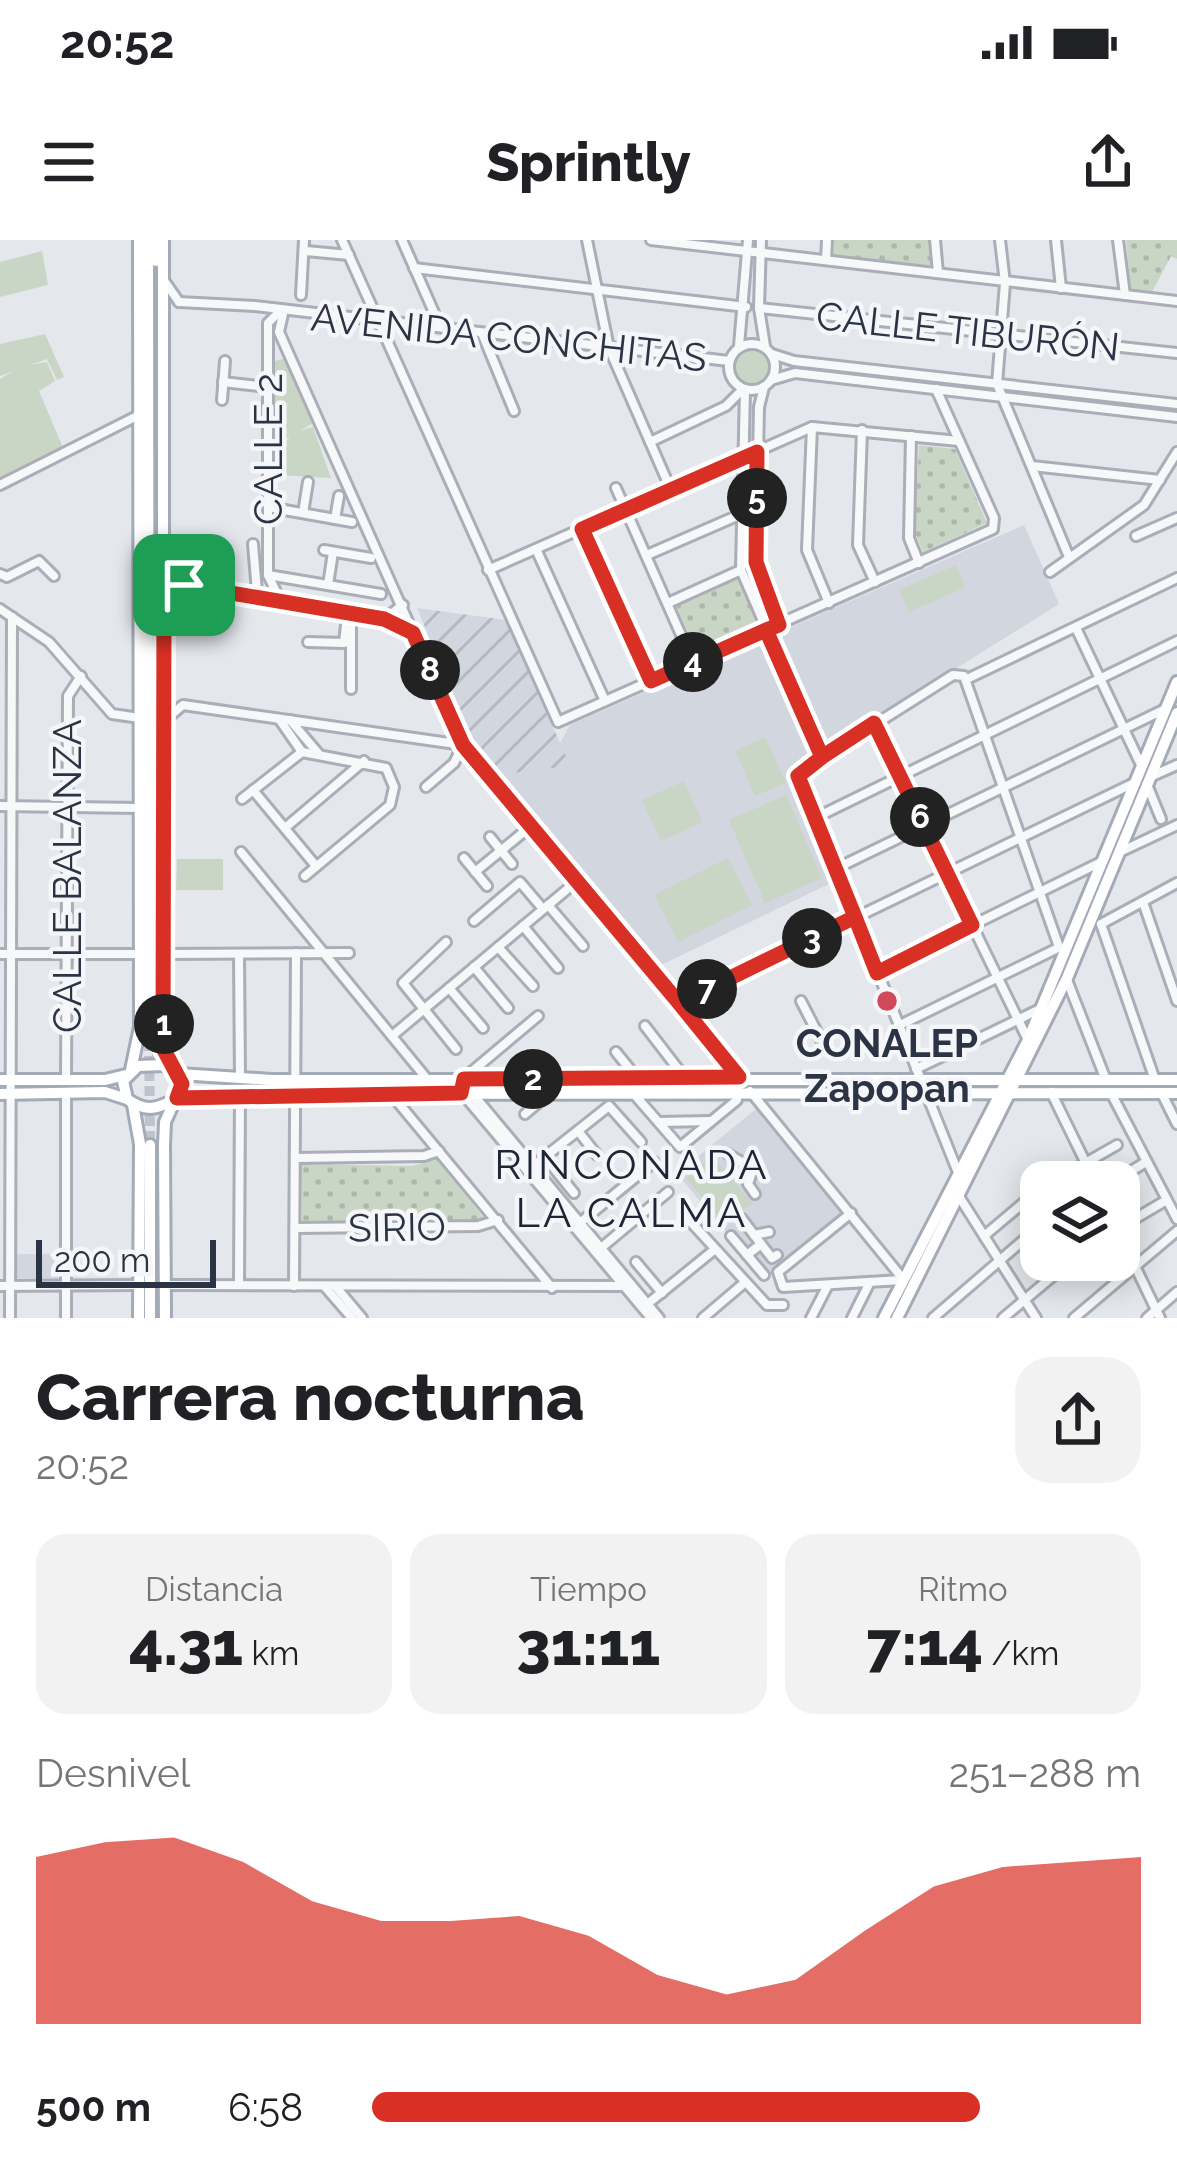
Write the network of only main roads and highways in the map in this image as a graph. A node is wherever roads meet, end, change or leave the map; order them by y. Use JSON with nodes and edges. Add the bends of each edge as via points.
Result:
{"nodes":[{"id":1,"x":149,"y":240,"type":"edge"},
{"id":2,"x":144,"y":418,"type":"junction"},
{"id":3,"x":156,"y":507,"type":"junction"},
{"id":4,"x":163,"y":539,"type":"junction"},
{"id":5,"x":148,"y":596,"type":"junction"},
{"id":6,"x":140,"y":626,"type":"junction"},
{"id":7,"x":1177,"y":682,"type":"edge"},
{"id":8,"x":1172,"y":711,"type":"edge"},
{"id":9,"x":1144,"y":778,"type":"junction"},
{"id":10,"x":165,"y":818,"type":"junction"},
{"id":11,"x":140,"y":851,"type":"junction"},
{"id":12,"x":157,"y":857,"type":"junction"},
{"id":13,"x":149,"y":896,"type":"junction"},
{"id":14,"x":153,"y":1027,"type":"junction"},
{"id":15,"x":175,"y":1071,"type":"junction"},
{"id":16,"x":128,"y":1072,"type":"junction"},
{"id":17,"x":1177,"y":1080,"type":"edge"},
{"id":18,"x":469,"y":1082,"type":"junction"},
{"id":19,"x":1011,"y":1085,"type":"junction"},
{"id":20,"x":66,"y":1086,"type":"junction"},
{"id":21,"x":4,"y":1087,"type":"edge"},
{"id":22,"x":272,"y":1087,"type":"junction"},
{"id":23,"x":296,"y":1087,"type":"junction"},
{"id":24,"x":1177,"y":1093,"type":"edge"},
{"id":25,"x":176,"y":1099,"type":"junction"},
{"id":26,"x":129,"y":1101,"type":"junction"},
{"id":27,"x":152,"y":1145,"type":"junction"},
{"id":28,"x":909,"y":1282,"type":"junction"},
{"id":29,"x":140,"y":1318,"type":"edge"},
{"id":30,"x":157,"y":1318,"type":"edge"},
{"id":31,"x":884,"y":1318,"type":"edge"},
{"id":32,"x":897,"y":1318,"type":"edge"}],
"edges":[{"from":1,"to":2,"type":"main road"},
{"from":1,"to":2,"type":"main road"},
{"from":1,"to":3,"type":"main road"},
{"from":1,"to":4,"type":"main road","via":[[163,279]]},
{"from":2,"to":5,"type":"main road"},
{"from":2,"to":6,"type":"main road"},
{"from":3,"to":4,"type":"main road"},
{"from":3,"to":12,"type":"main road"},
{"from":4,"to":10,"type":"main road"},
{"from":5,"to":6,"type":"main road"},
{"from":5,"to":13,"type":"main road"},
{"from":6,"to":11,"type":"main road"},
{"from":7,"to":8,"type":"main road"},
{"from":8,"to":9,"type":"main road"},
{"from":9,"to":19,"type":"main road","via":[[1063,949]]},
{"from":9,"to":19,"type":"main road","via":[[1096,924]]},
{"from":10,"to":12,"type":"main road"},
{"from":10,"to":14,"type":"main road","via":[[164,954]]},
{"from":11,"to":13,"type":"main road"},
{"from":11,"to":14,"type":"main road","via":[[140,954]]},
{"from":12,"to":14,"type":"main road"},
{"from":13,"to":14,"type":"main road"},
{"from":14,"to":15,"type":"main road"},
{"from":14,"to":16,"type":"main road"},
{"from":15,"to":16,"type":"main road","via":[[145,1064]]},
{"from":15,"to":22,"type":"main road"},
{"from":15,"to":25,"type":"main road","via":[[182,1084]]},
{"from":16,"to":20,"type":"main road"},
{"from":16,"to":26,"type":"main road"},
{"from":17,"to":19,"type":"main road"},
{"from":18,"to":19,"type":"main road","via":[[552,1092]]},
{"from":18,"to":19,"type":"main road","via":[[918,1073]]},
{"from":18,"to":23,"type":"main road"},
{"from":18,"to":23,"type":"main road","via":[[390,1093]]},
{"from":19,"to":24,"type":"main road"},
{"from":19,"to":28,"type":"main road"},
{"from":19,"to":28,"type":"main road","via":[[960,1198]]},
{"from":20,"to":21,"type":"main road"},
{"from":20,"to":26,"type":"main road"},
{"from":22,"to":23,"type":"main road"},
{"from":22,"to":25,"type":"main road"},
{"from":25,"to":26,"type":"main road","via":[[158,1109]]},
{"from":25,"to":27,"type":"main road"},
{"from":26,"to":27,"type":"main road"},
{"from":27,"to":29,"type":"main road"},
{"from":27,"to":30,"type":"main road"},
{"from":27,"to":30,"type":"main road","via":[[165,1286]]},
{"from":28,"to":31,"type":"main road"},
{"from":28,"to":32,"type":"main road"}]}
